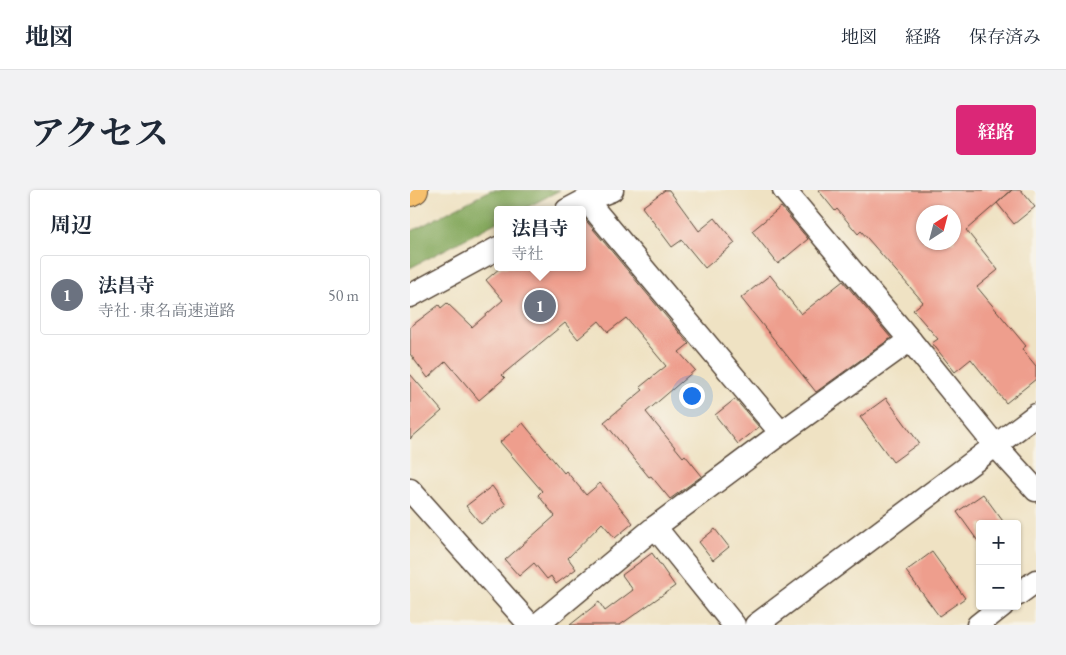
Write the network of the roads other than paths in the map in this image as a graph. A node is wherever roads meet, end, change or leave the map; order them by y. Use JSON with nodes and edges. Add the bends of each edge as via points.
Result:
{"nodes":[{"id":1,"x":414,"y":190,"type":"edge"},
{"id":2,"x":612,"y":190,"type":"edge"},
{"id":3,"x":784,"y":190,"type":"edge"},
{"id":4,"x":410,"y":192,"type":"edge"},
{"id":5,"x":576,"y":205,"type":"edge"},
{"id":6,"x":586,"y":216,"type":"edge"},
{"id":7,"x":494,"y":250,"type":"edge"},
{"id":8,"x":410,"y":296,"type":"edge"},
{"id":9,"x":910,"y":340,"type":"junction"},
{"id":10,"x":1036,"y":415,"type":"edge"},
{"id":11,"x":781,"y":433,"type":"junction"},
{"id":12,"x":995,"y":445,"type":"junction"},
{"id":13,"x":410,"y":490,"type":"edge"},
{"id":14,"x":1036,"y":490,"type":"edge"},
{"id":15,"x":656,"y":528,"type":"junction"},
{"id":16,"x":1036,"y":581,"type":"edge"},
{"id":17,"x":1021,"y":592,"type":"edge"},
{"id":18,"x":997,"y":610,"type":"edge"},
{"id":19,"x":530,"y":625,"type":"edge"},
{"id":20,"x":537,"y":625,"type":"edge"},
{"id":21,"x":734,"y":625,"type":"edge"},
{"id":22,"x":756,"y":625,"type":"edge"},
{"id":23,"x":978,"y":625,"type":"edge"}],
"edges":[{"from":1,"to":4,"type":"highway"},
{"from":2,"to":5,"type":"street"},
{"from":3,"to":9,"type":"street"},
{"from":6,"to":11,"type":"street"},
{"from":7,"to":8,"type":"street"},
{"from":9,"to":11,"type":"street"},
{"from":9,"to":12,"type":"street"},
{"from":10,"to":12,"type":"street"},
{"from":11,"to":15,"type":"street"},
{"from":12,"to":14,"type":"street"},
{"from":12,"to":22,"type":"street"},
{"from":13,"to":19,"type":"street"},
{"from":15,"to":20,"type":"street"},
{"from":15,"to":21,"type":"street"},
{"from":16,"to":17,"type":"street"},
{"from":18,"to":23,"type":"street"}]}
